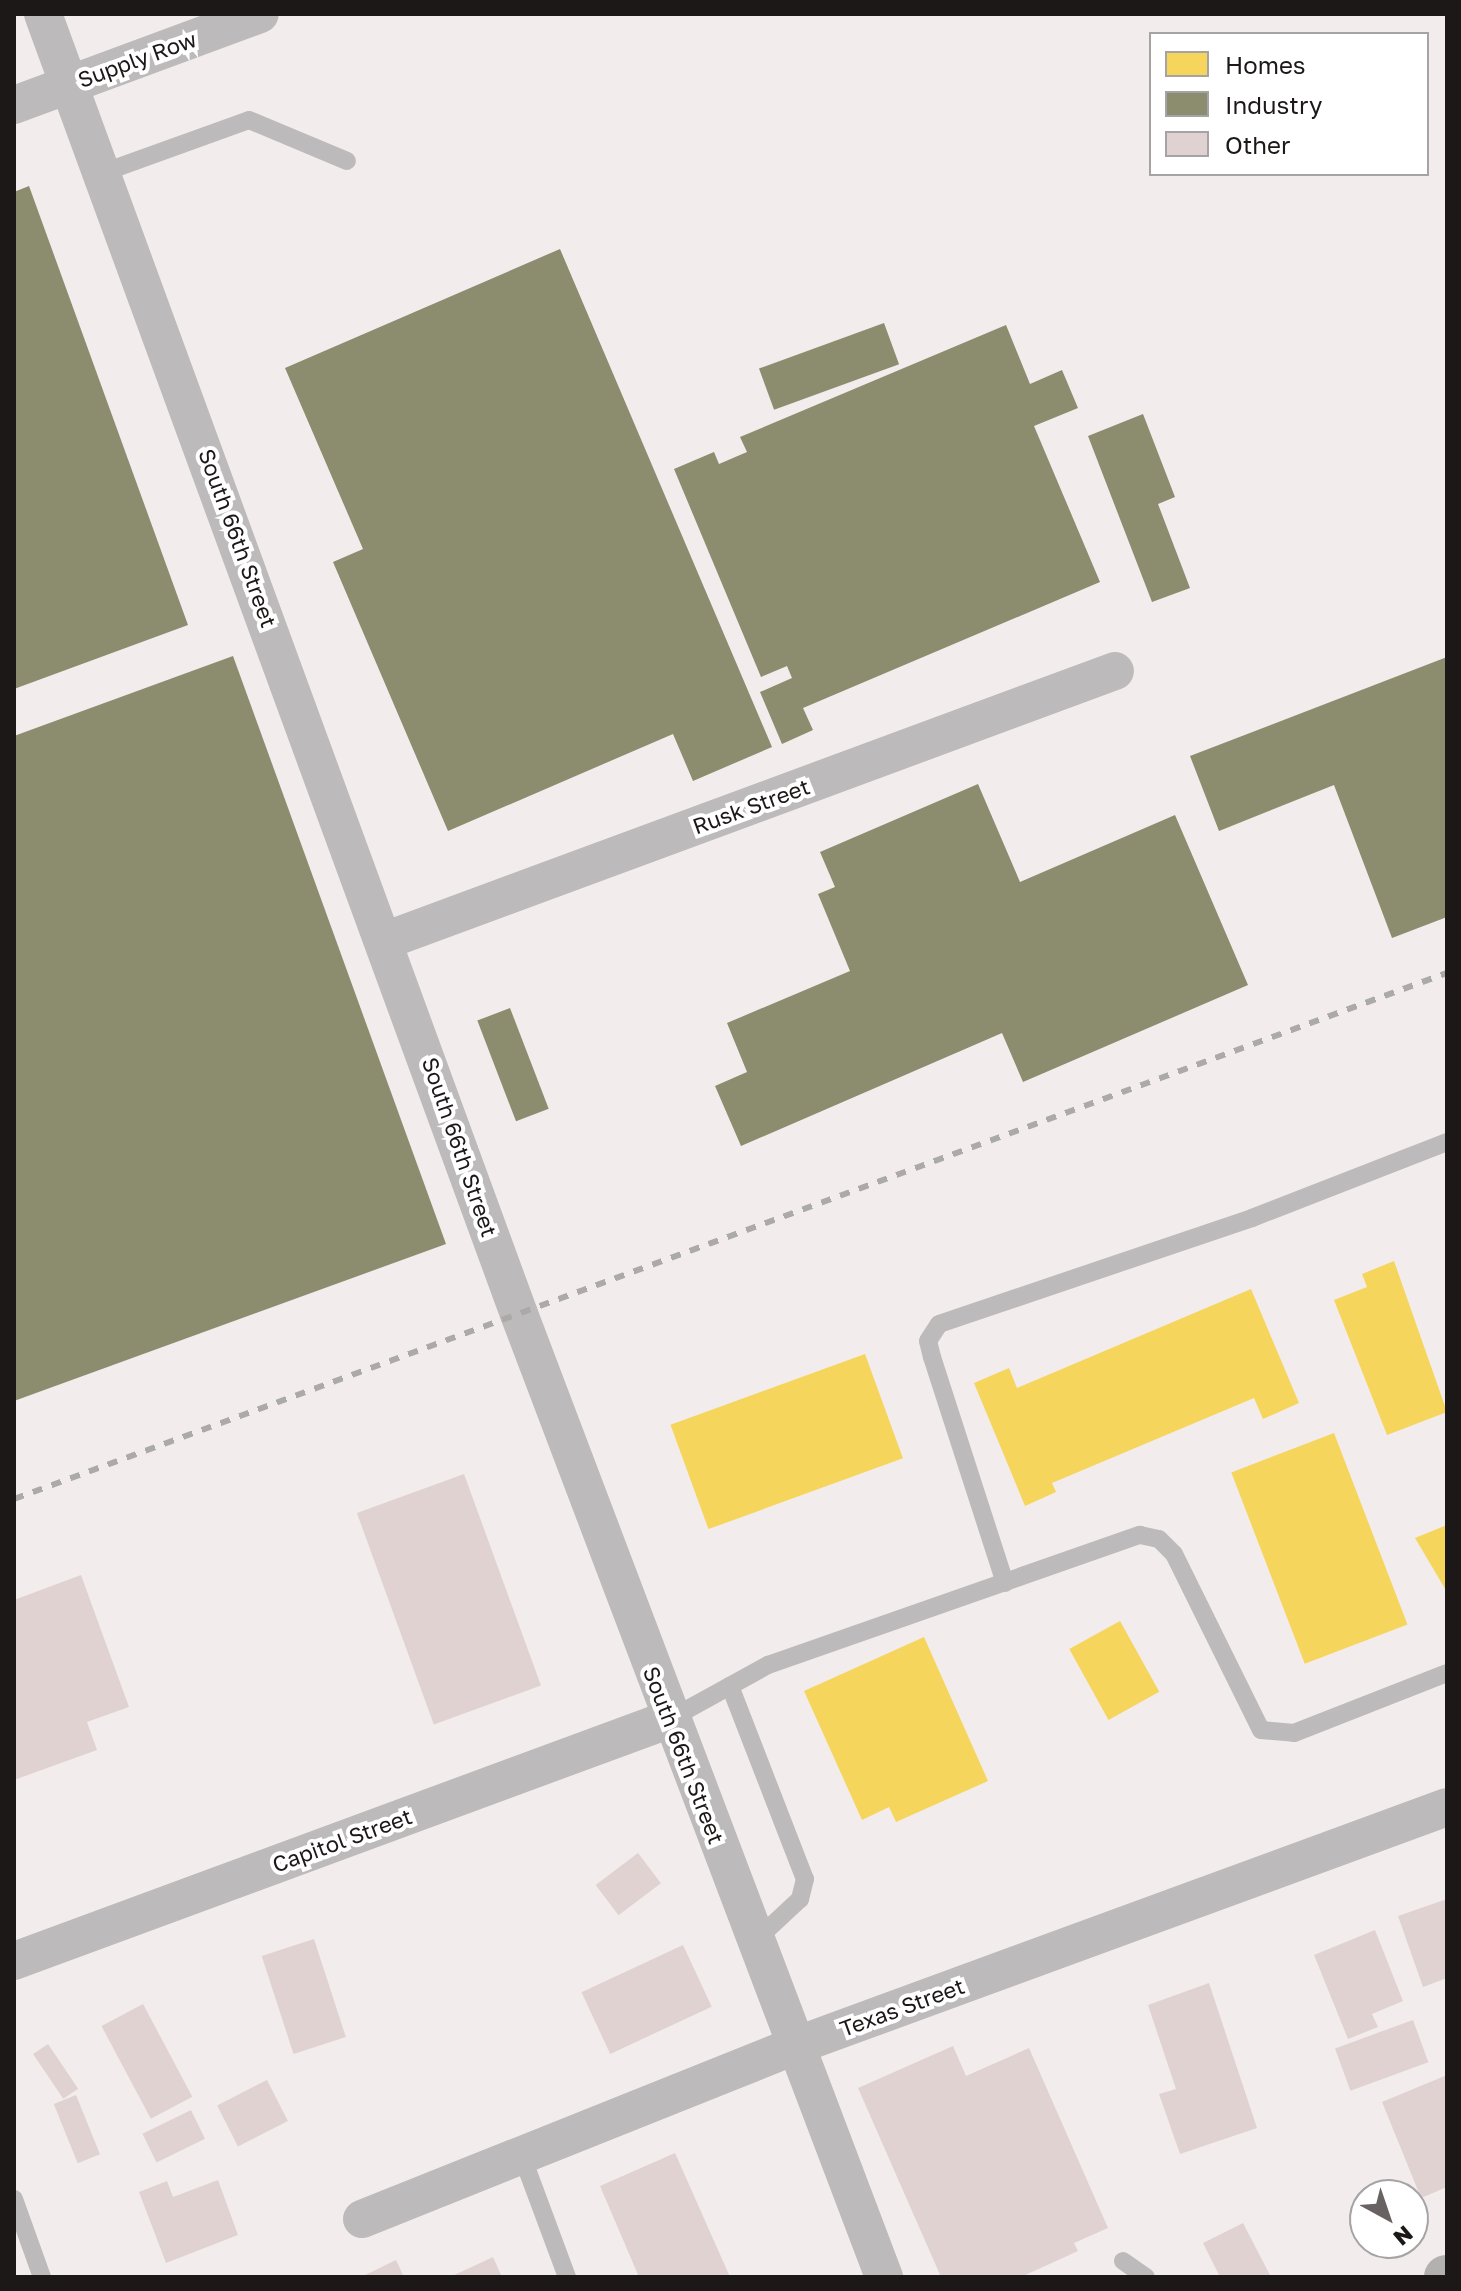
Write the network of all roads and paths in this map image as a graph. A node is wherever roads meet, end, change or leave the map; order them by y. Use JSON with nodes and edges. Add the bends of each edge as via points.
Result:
{"nodes":[{"id":1,"x":43,"y":14,"type":"edge"},
{"id":2,"x":260,"y":14,"type":"edge"},
{"id":3,"x":69,"y":84,"type":"junction"},
{"id":4,"x":14,"y":105,"type":"edge"},
{"id":5,"x":347,"y":161,"type":"dead end"},
{"id":6,"x":102,"y":173,"type":"junction"},
{"id":7,"x":1115,"y":671,"type":"dead end"},
{"id":8,"x":387,"y":940,"type":"junction"},
{"id":9,"x":1447,"y":1142,"type":"edge"},
{"id":10,"x":1005,"y":1583,"type":"junction"},
{"id":11,"x":1447,"y":1673,"type":"edge"},
{"id":12,"x":730,"y":1686,"type":"junction"},
{"id":13,"x":670,"y":1719,"type":"junction"},
{"id":14,"x":1447,"y":1807,"type":"edge"},
{"id":15,"x":755,"y":1941,"type":"junction"},
{"id":16,"x":14,"y":1961,"type":"edge"},
{"id":17,"x":795,"y":2046,"type":"junction"},
{"id":18,"x":522,"y":2156,"type":"junction"},
{"id":19,"x":14,"y":2199,"type":"edge"},
{"id":20,"x":362,"y":2219,"type":"dead end"},
{"id":21,"x":1123,"y":2261,"type":"dead end"},
{"id":22,"x":42,"y":2277,"type":"edge"},
{"id":23,"x":567,"y":2277,"type":"edge"},
{"id":24,"x":884,"y":2277,"type":"edge"},
{"id":25,"x":1146,"y":2277,"type":"edge"}],
"edges":[{"from":1,"to":3,"type":"street","name":"South 66th Street"},
{"from":2,"to":3,"type":"street","name":"Supply Row"},
{"from":3,"to":4,"type":"street","name":"Supply Row"},
{"from":3,"to":6,"type":"street","name":"South 66th Street"},
{"from":5,"to":6,"type":"lane","via":[[249,120]]},
{"from":6,"to":8,"type":"street","name":"South 66th Street"},
{"from":7,"to":8,"type":"street","name":"Rusk Street"},
{"from":8,"to":13,"type":"street","name":"South 66th Street"},
{"from":9,"to":10,"type":"lane","via":[[1252,1218],[939,1324],[928,1341],[932,1357]]},
{"from":10,"to":11,"type":"lane","via":[[1140,1535],[1159,1539],[1174,1554],[1261,1730],[1294,1733]]},
{"from":10,"to":12,"type":"lane","via":[[891,1619]]},
{"from":12,"to":13,"type":"lane"},
{"from":12,"to":15,"type":"lane","via":[[805,1879],[800,1899]]},
{"from":13,"to":15,"type":"street","name":"South 66th Street"},
{"from":13,"to":16,"type":"street","name":"Capitol Street"},
{"from":14,"to":17,"type":"street","name":"Texas Street"},
{"from":15,"to":17,"type":"street","name":"South 66th Street"},
{"from":17,"to":18,"type":"street","name":"Texas Street"},
{"from":17,"to":24,"type":"street","name":"South 66th Street"},
{"from":18,"to":20,"type":"street","name":"Texas Street"},
{"from":18,"to":23,"type":"lane"},
{"from":19,"to":22,"type":"lane"},
{"from":21,"to":25,"type":"lane"}]}
